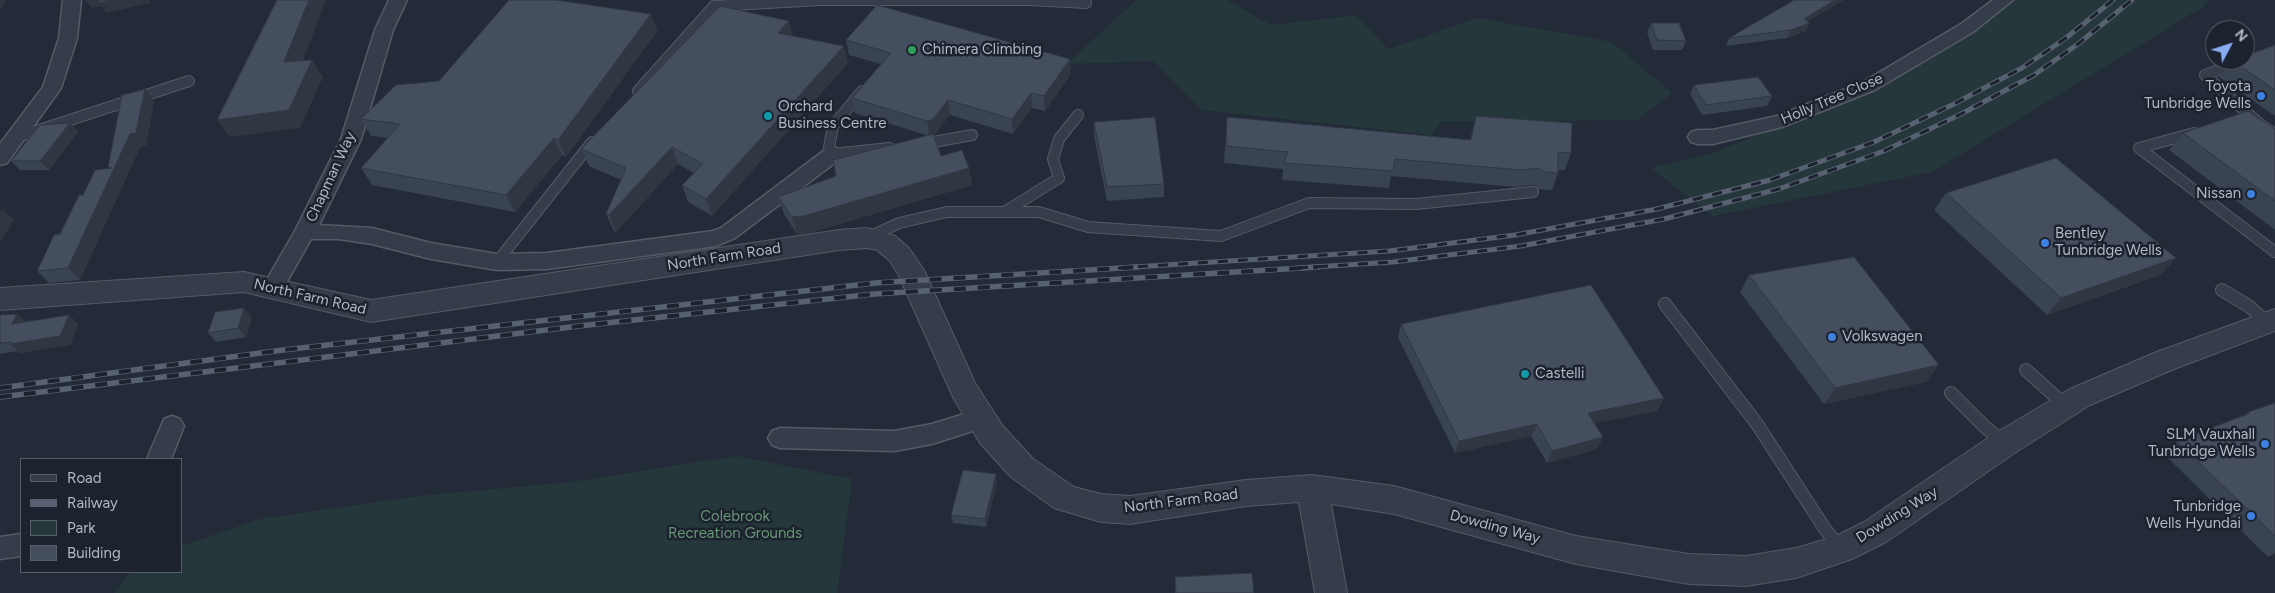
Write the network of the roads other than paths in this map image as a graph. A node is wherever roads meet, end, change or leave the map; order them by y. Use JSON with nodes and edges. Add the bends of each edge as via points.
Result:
{"nodes":[{"id":1,"x":72,"y":0,"type":"edge"},
{"id":2,"x":381,"y":0,"type":"edge"},
{"id":3,"x":398,"y":0,"type":"edge"},
{"id":4,"x":2004,"y":0,"type":"edge"},
{"id":5,"x":1086,"y":3,"type":"dead end"},
{"id":6,"x":384,"y":30,"type":"junction"},
{"id":7,"x":2218,"y":70,"type":"edge"},
{"id":8,"x":189,"y":81,"type":"dead end"},
{"id":9,"x":870,"y":81,"type":"edge"},
{"id":10,"x":633,"y":97,"type":"edge"},
{"id":11,"x":1078,"y":115,"type":"dead end"},
{"id":12,"x":2204,"y":130,"type":"edge"},
{"id":13,"x":600,"y":134,"type":"edge"},
{"id":14,"x":2275,"y":134,"type":"edge"},
{"id":15,"x":972,"y":135,"type":"dead end"},
{"id":16,"x":1698,"y":137,"type":"dead end"},
{"id":17,"x":15,"y":138,"type":"junction"},
{"id":18,"x":833,"y":154,"type":"junction"},
{"id":19,"x":0,"y":158,"type":"edge"},
{"id":20,"x":1533,"y":192,"type":"dead end"},
{"id":21,"x":1005,"y":212,"type":"junction"},
{"id":22,"x":305,"y":232,"type":"junction"},
{"id":23,"x":867,"y":238,"type":"junction"},
{"id":24,"x":2275,"y":252,"type":"edge"},
{"id":25,"x":498,"y":262,"type":"junction"},
{"id":26,"x":273,"y":288,"type":"junction"},
{"id":27,"x":2222,"y":290,"type":"dead end"},
{"id":28,"x":0,"y":299,"type":"edge"},
{"id":29,"x":1665,"y":304,"type":"dead end"},
{"id":30,"x":2271,"y":322,"type":"edge"},
{"id":31,"x":2026,"y":370,"type":"dead end"},
{"id":32,"x":1951,"y":393,"type":"dead end"},
{"id":33,"x":2066,"y":406,"type":"junction"},
{"id":34,"x":980,"y":419,"type":"junction"},
{"id":35,"x":172,"y":426,"type":"dead end"},
{"id":36,"x":780,"y":438,"type":"dead end"},
{"id":37,"x":2005,"y":444,"type":"junction"},
{"id":38,"x":159,"y":458,"type":"edge"},
{"id":39,"x":1312,"y":488,"type":"junction"},
{"id":40,"x":20,"y":545,"type":"edge"},
{"id":41,"x":0,"y":548,"type":"edge"},
{"id":42,"x":1841,"y":548,"type":"junction"},
{"id":43,"x":1331,"y":593,"type":"edge"}],
"edges":[{"from":1,"to":17,"type":"street","via":[[68,38],[52,88]]},
{"from":2,"to":6,"type":"street","name":"Chapman Way"},
{"from":3,"to":6,"type":"street","name":"Chapman Way"},
{"from":4,"to":16,"type":"street","name":"Holly Tree Close","via":[[1968,28],[1869,86],[1782,121],[1713,137]]},
{"from":5,"to":10,"type":"lane","via":[[820,0],[714,6]]},
{"from":6,"to":22,"type":"street","name":"Chapman Way","via":[[351,139]]},
{"from":7,"to":14,"type":"lane","via":[[2205,75]]},
{"from":8,"to":17,"type":"lane"},
{"from":9,"to":18,"type":"lane","via":[[833,126],[829,139]]},
{"from":11,"to":21,"type":"lane","via":[[1059,139],[1053,159],[1059,178]]},
{"from":12,"to":24,"type":"lane","via":[[2139,148]]},
{"from":13,"to":25,"type":"lane","via":[[568,170]]},
{"from":15,"to":18,"type":"lane","via":[[903,147]]},
{"from":17,"to":19,"type":"street"},
{"from":18,"to":25,"type":"street","via":[[734,229],[716,238],[547,261]]},
{"from":20,"to":21,"type":"lane","via":[[1416,204],[1309,203],[1221,236],[1088,226],[1039,212]]},
{"from":21,"to":23,"type":"lane","via":[[947,212],[900,224]]},
{"from":22,"to":25,"type":"street","via":[[372,236],[431,251]]},
{"from":22,"to":26,"type":"street","name":"Chapman Way"},
{"from":23,"to":26,"type":"street","name":"North Farm Road","via":[[370,312]]},
{"from":23,"to":34,"type":"street","name":"North Farm Road","via":[[886,243],[910,270],[963,389]]},
{"from":26,"to":28,"type":"street","name":"North Farm Road","via":[[244,282]]},
{"from":27,"to":30,"type":"lane"},
{"from":29,"to":42,"type":"lane","via":[[1757,424],[1824,529]]},
{"from":30,"to":33,"type":"street","name":"Dowding Way","via":[[2121,378]]},
{"from":31,"to":33,"type":"lane"},
{"from":32,"to":37,"type":"lane"},
{"from":33,"to":37,"type":"street","name":"Dowding Way"},
{"from":34,"to":36,"type":"street","via":[[932,434],[894,441]]},
{"from":34,"to":39,"type":"street","name":"North Farm Road","via":[[1022,468],[1065,498],[1101,508],[1130,510],[1246,493]]},
{"from":35,"to":38,"type":"street"},
{"from":37,"to":42,"type":"street","name":"Dowding Way","via":[[1875,532]]},
{"from":39,"to":42,"type":"street","name":"Dowding Way","via":[[1394,500],[1576,550],[1689,569],[1746,571],[1796,563]]},
{"from":39,"to":43,"type":"street"},
{"from":40,"to":41,"type":"street"}]}
